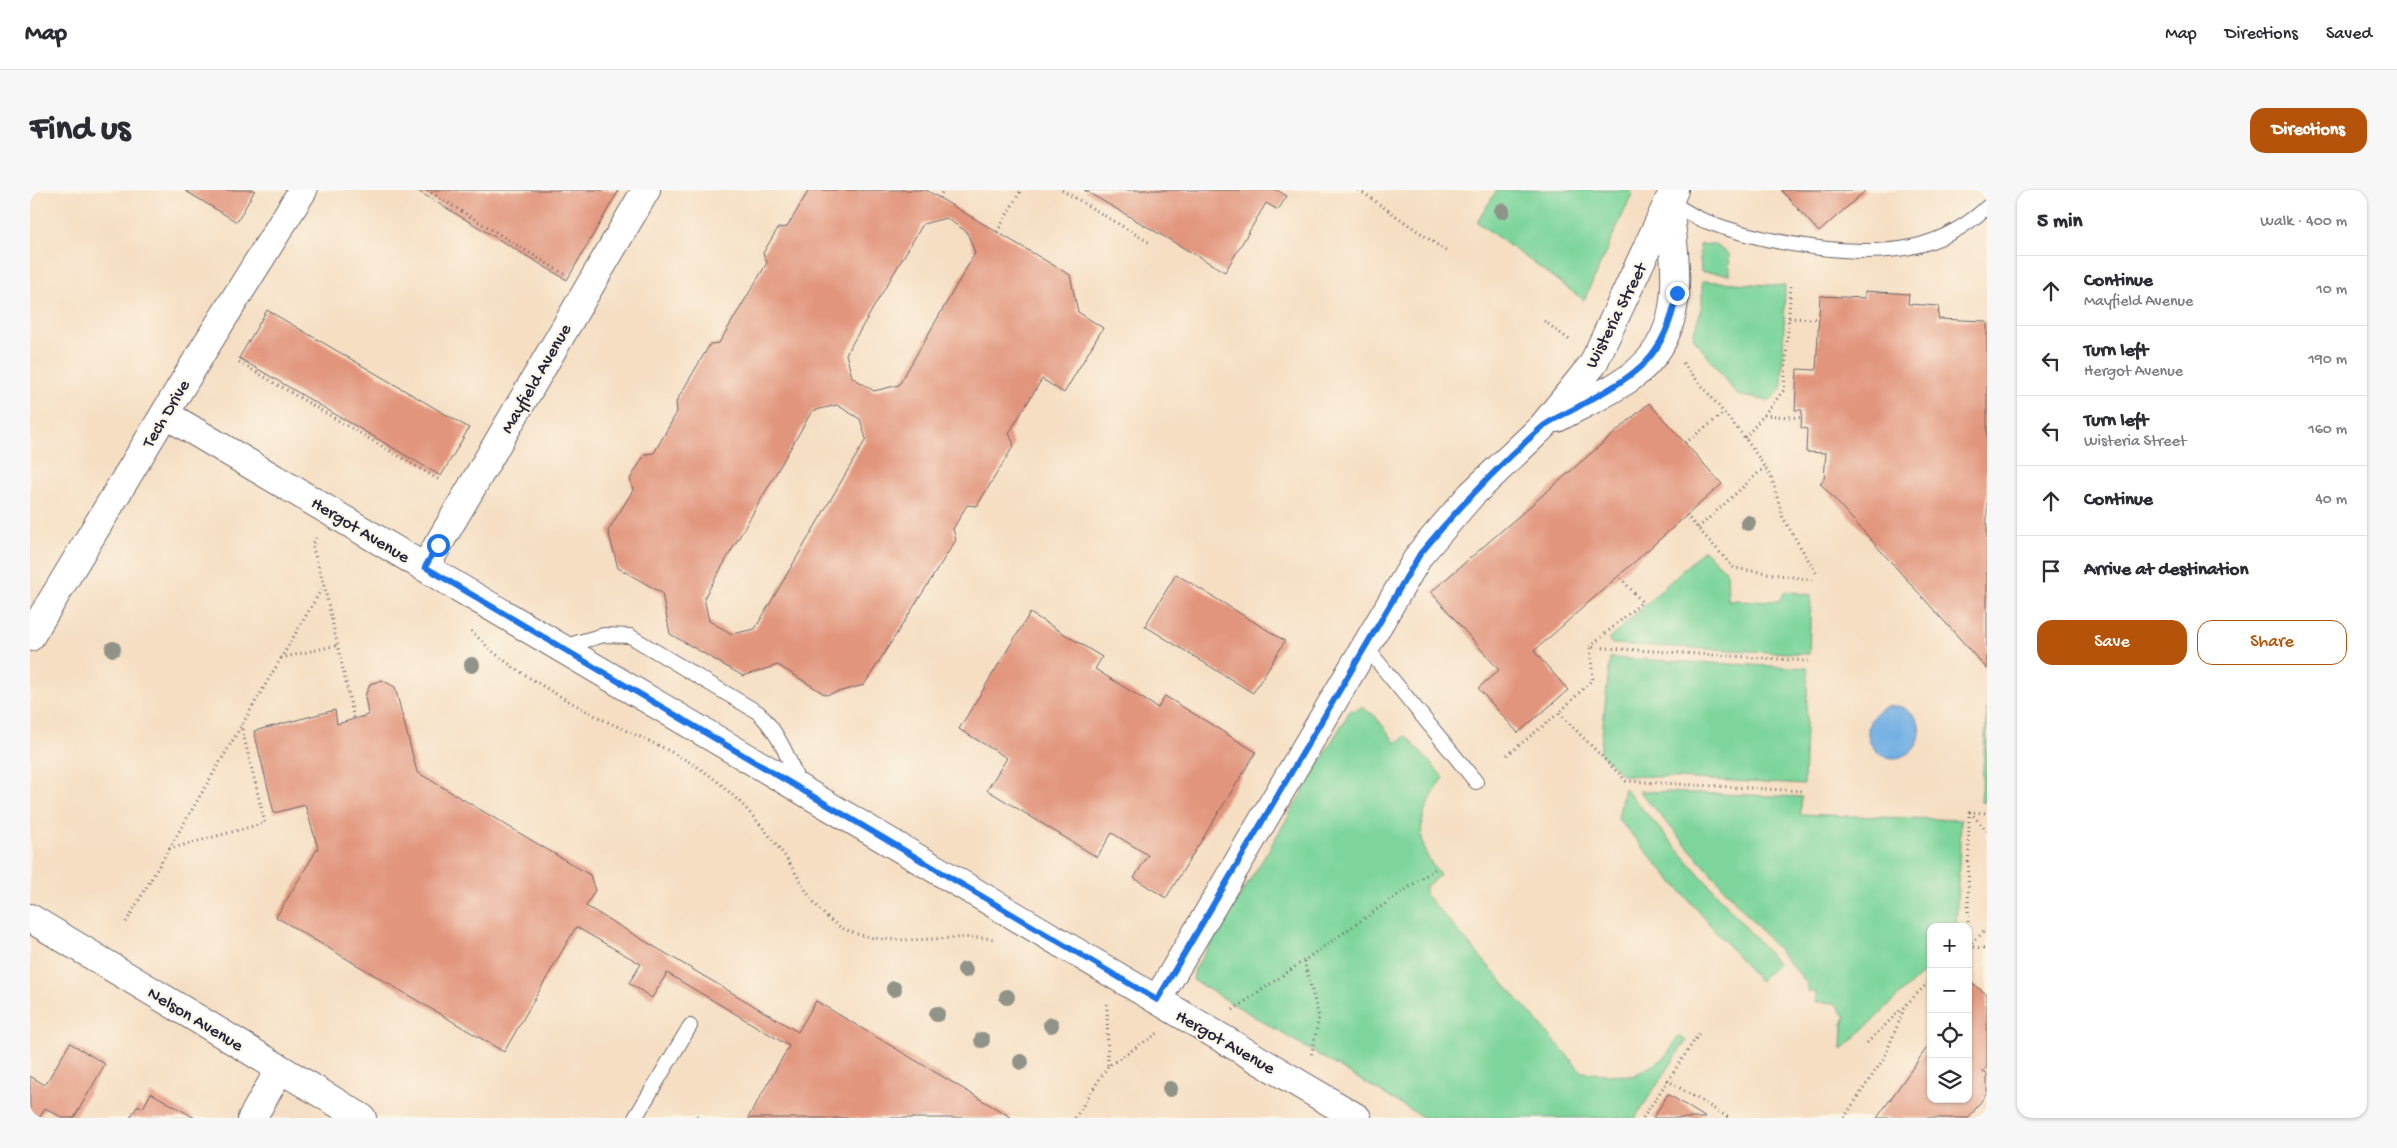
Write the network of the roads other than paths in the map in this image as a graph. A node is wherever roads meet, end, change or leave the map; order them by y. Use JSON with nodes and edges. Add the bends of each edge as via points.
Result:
{"nodes":[{"id":1,"x":303,"y":190,"type":"edge"},
{"id":2,"x":646,"y":190,"type":"edge"},
{"id":3,"x":1671,"y":196,"type":"edge"},
{"id":4,"x":1987,"y":207,"type":"edge"},
{"id":5,"x":165,"y":414,"type":"junction"},
{"id":6,"x":1543,"y":426,"type":"junction"},
{"id":7,"x":425,"y":567,"type":"junction"},
{"id":8,"x":30,"y":637,"type":"edge"},
{"id":9,"x":1365,"y":646,"type":"junction"},
{"id":10,"x":562,"y":648,"type":"junction"},
{"id":11,"x":1476,"y":782,"type":"dead end"},
{"id":12,"x":800,"y":787,"type":"junction"},
{"id":13,"x":30,"y":918,"type":"edge"},
{"id":14,"x":1157,"y":1000,"type":"junction"},
{"id":15,"x":690,"y":1026,"type":"dead end"},
{"id":16,"x":280,"y":1069,"type":"junction"},
{"id":17,"x":252,"y":1118,"type":"edge"},
{"id":18,"x":362,"y":1118,"type":"edge"},
{"id":19,"x":635,"y":1118,"type":"edge"},
{"id":20,"x":1357,"y":1118,"type":"edge"}],
"edges":[{"from":1,"to":5,"type":"street","name":"Tech Drive"},
{"from":2,"to":7,"type":"street","name":"Mayfield Avenue"},
{"from":3,"to":4,"type":"lane","via":[[1703,221],[1746,235],[1837,250],[1891,250],[1929,242],[1973,220]]},
{"from":3,"to":6,"type":"street","name":"Wisteria Street","via":[[1593,364]]},
{"from":3,"to":6,"type":"street","via":[[1677,293],[1674,310],[1656,350],[1631,377]]},
{"from":5,"to":7,"type":"street","name":"Hergot Avenue"},
{"from":5,"to":8,"type":"street","name":"Tech Drive"},
{"from":6,"to":9,"type":"street","name":"Wisteria Street","via":[[1470,495],[1420,554]]},
{"from":7,"to":10,"type":"street","name":"Hergot Avenue"},
{"from":9,"to":11,"type":"lane"},
{"from":9,"to":14,"type":"street","name":"Wisteria Street"},
{"from":10,"to":12,"type":"street","name":"Hergot Avenue"},
{"from":10,"to":12,"type":"lane","via":[[604,635],[630,636],[759,713],[781,741]]},
{"from":12,"to":14,"type":"street","name":"Hergot Avenue"},
{"from":13,"to":16,"type":"street","name":"Nelson Avenue"},
{"from":14,"to":20,"type":"street","name":"Hergot Avenue"},
{"from":15,"to":19,"type":"lane"},
{"from":16,"to":17,"type":"street"},
{"from":16,"to":18,"type":"street","name":"Nelson Avenue"}]}
